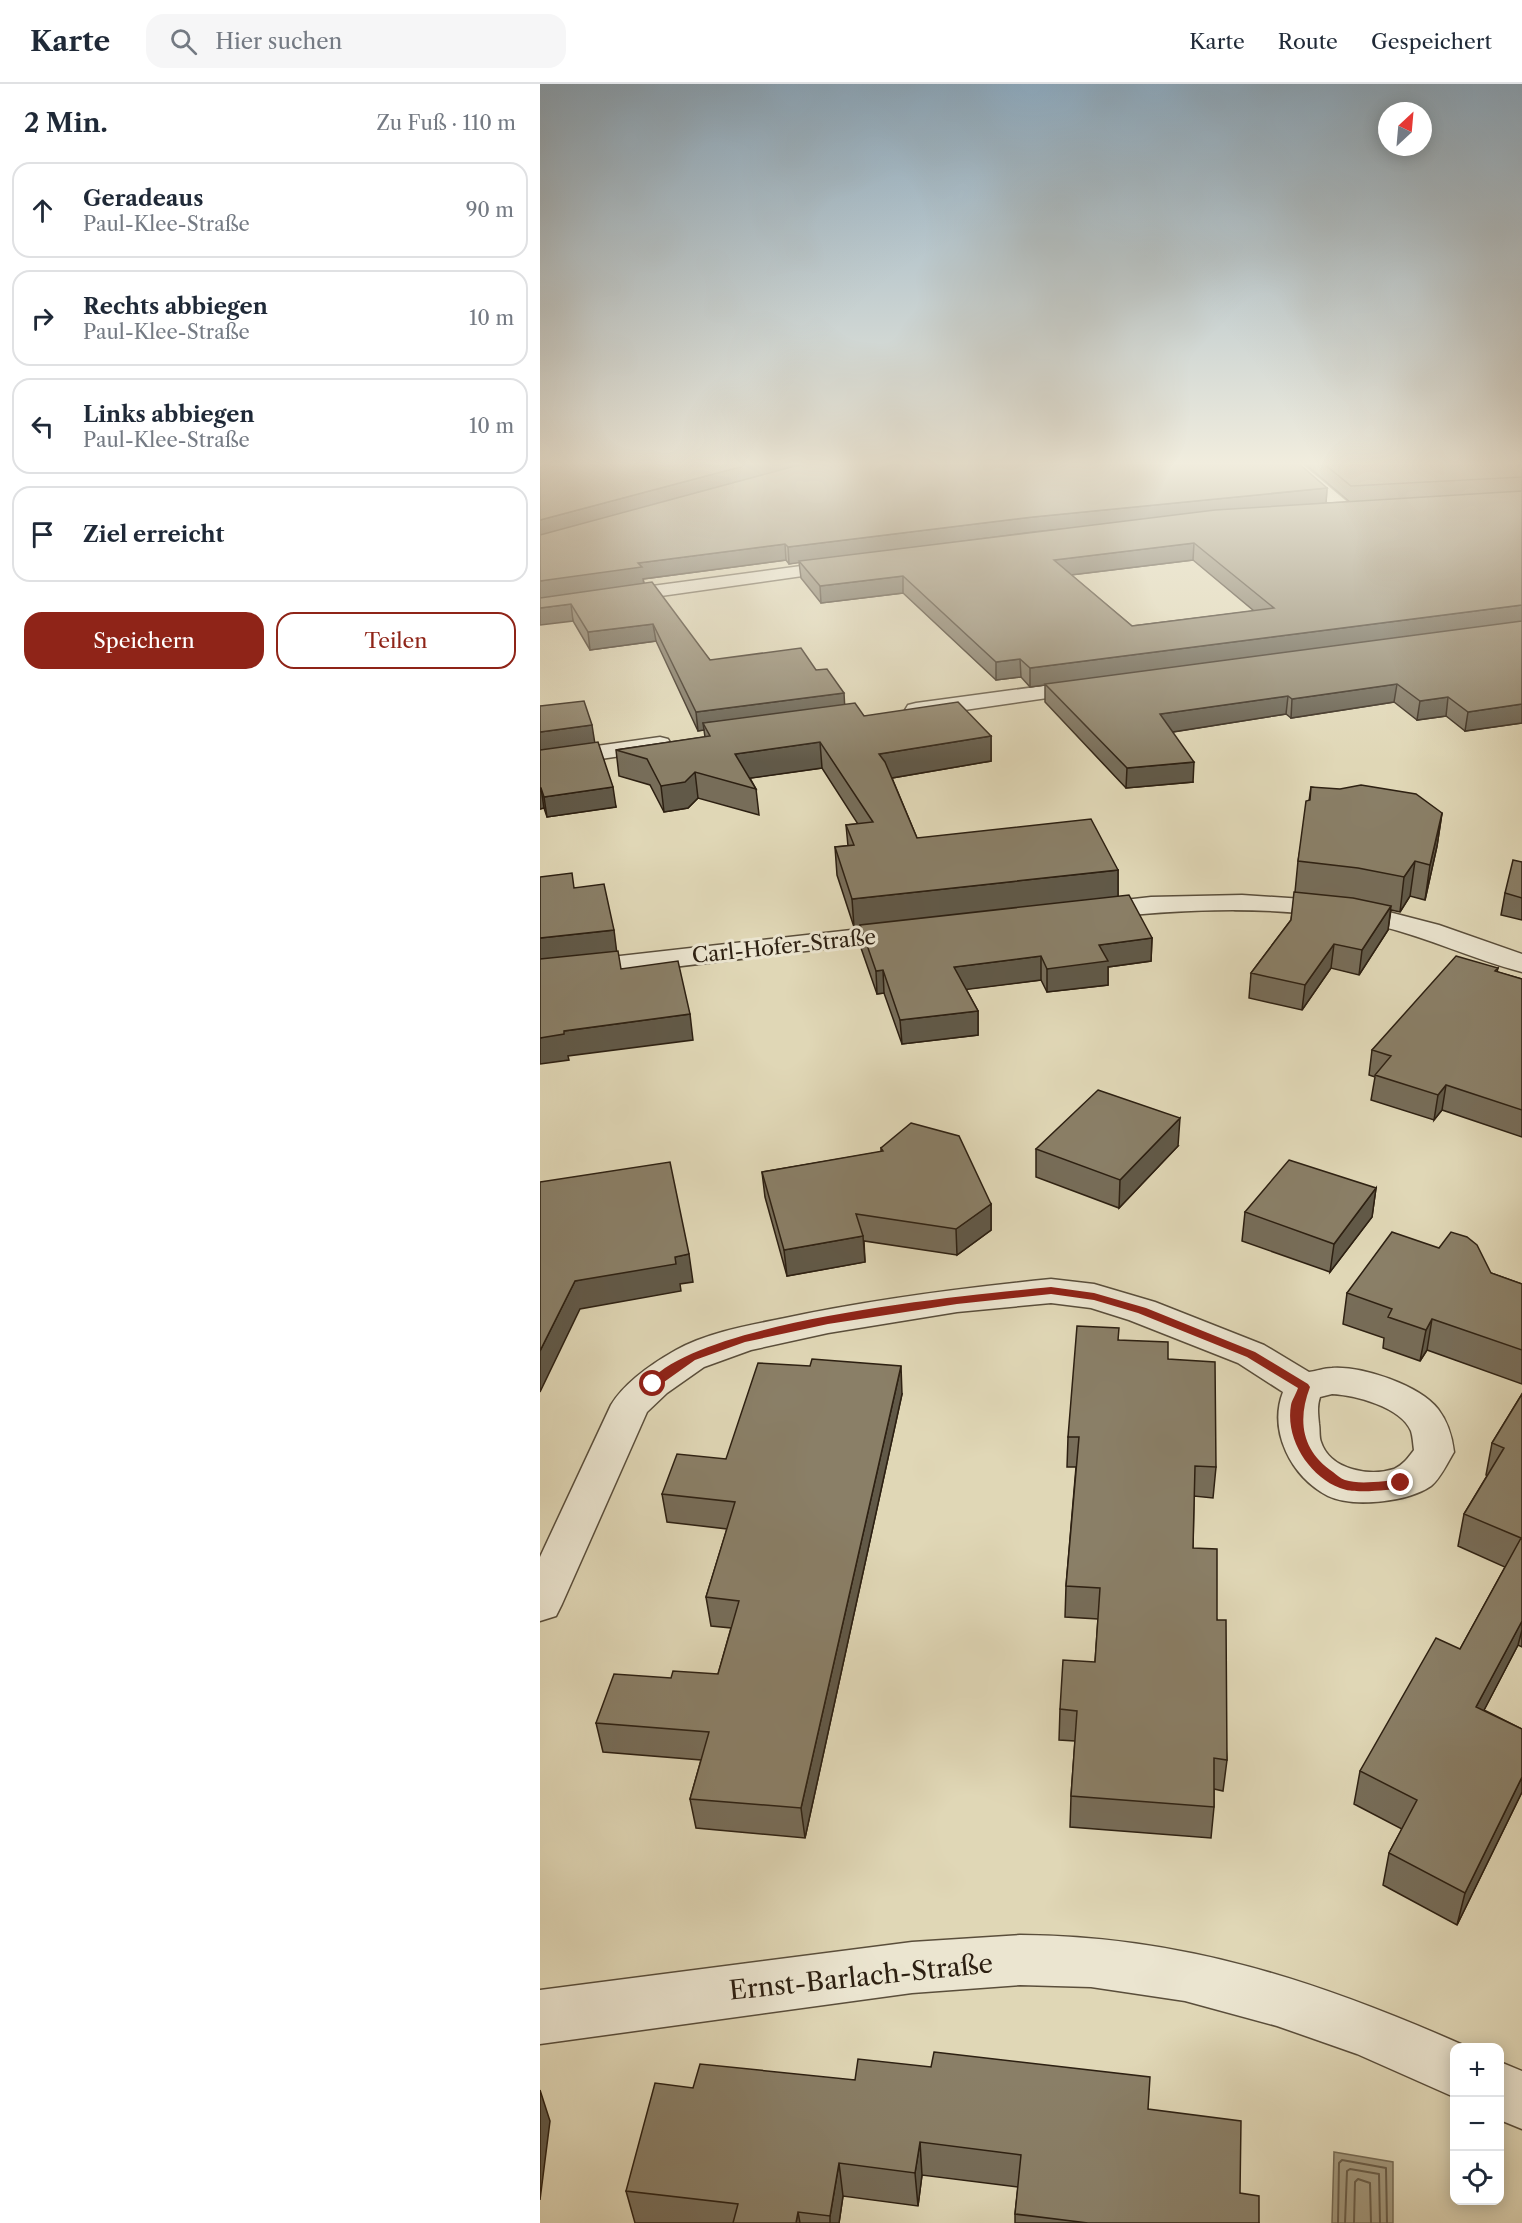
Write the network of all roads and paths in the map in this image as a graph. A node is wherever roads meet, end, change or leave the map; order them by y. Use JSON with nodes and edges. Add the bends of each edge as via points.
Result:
{"nodes":[{"id":1,"x":860,"y":563,"type":"edge"},
{"id":2,"x":540,"y":607,"type":"edge"},
{"id":3,"x":1112,"y":683,"type":"edge"},
{"id":4,"x":893,"y":713,"type":"edge"},
{"id":5,"x":681,"y":742,"type":"edge"},
{"id":6,"x":540,"y":761,"type":"edge"},
{"id":7,"x":1070,"y":914,"type":"edge"},
{"id":8,"x":928,"y":930,"type":"edge"},
{"id":9,"x":1522,"y":964,"type":"edge"},
{"id":10,"x":540,"y":974,"type":"edge"},
{"id":11,"x":1304,"y":1387,"type":"dead end"},
{"id":12,"x":540,"y":1604,"type":"edge"},
{"id":13,"x":540,"y":2017,"type":"edge"},
{"id":14,"x":1450,"y":2067,"type":"edge"},
{"id":15,"x":1504,"y":2092,"type":"edge"},
{"id":16,"x":1522,"y":2101,"type":"edge"}],
"edges":[{"from":1,"to":2,"type":"street"},
{"from":3,"to":4,"type":"street"},
{"from":5,"to":6,"type":"street"},
{"from":7,"to":9,"type":"street","via":[[1153,904],[1243,902],[1335,909],[1404,924]]},
{"from":8,"to":10,"type":"street","name":"Carl-Hofer-Straße"},
{"from":11,"to":12,"type":"street","via":[[1251,1354],[1142,1311],[1094,1296],[1051,1291],[957,1300],[743,1339],[691,1358],[631,1405]]},
{"from":13,"to":14,"type":"street","name":"Ernst-Barlach-Straße","via":[[916,1966],[1010,1960],[1091,1962],[1176,1973],[1289,2001]]},
{"from":15,"to":16,"type":"street"}]}
